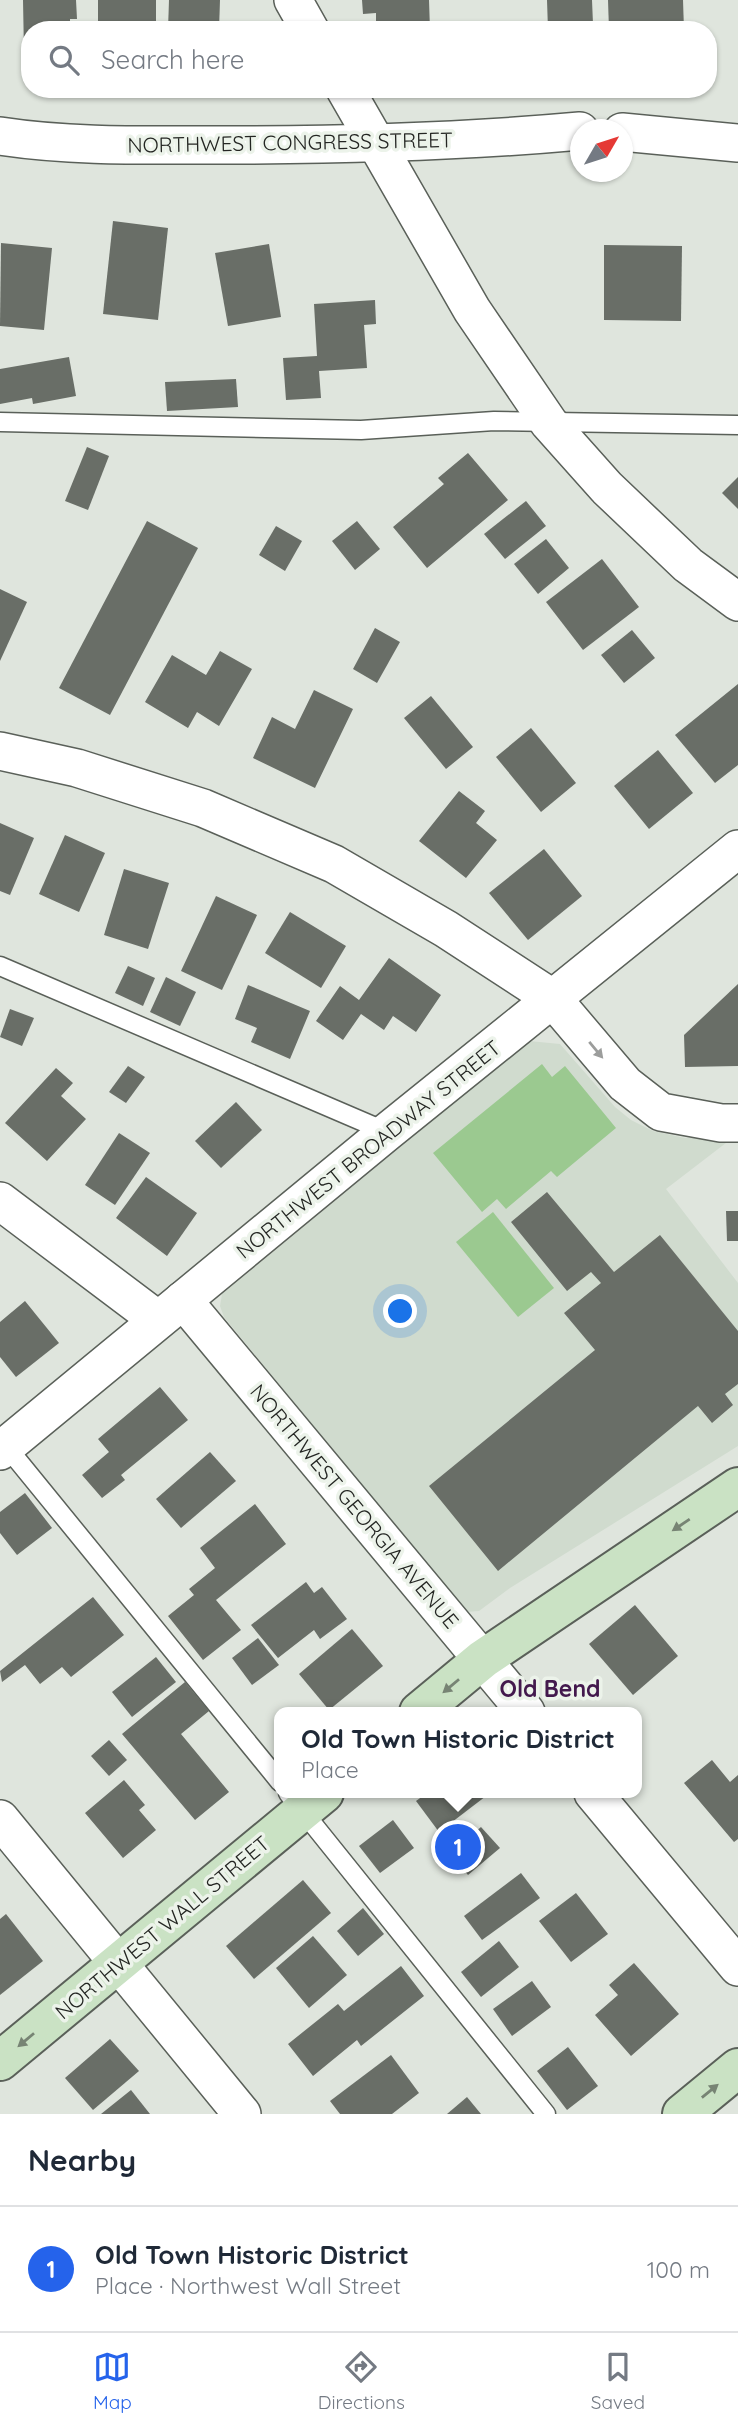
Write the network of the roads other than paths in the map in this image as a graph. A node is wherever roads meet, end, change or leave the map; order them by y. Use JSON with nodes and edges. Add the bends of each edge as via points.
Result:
{"nodes":[{"id":1,"x":293,"y":0,"type":"edge"},
{"id":2,"x":305,"y":21,"type":"edge"},
{"id":3,"x":350,"y":98,"type":"edge"},
{"id":4,"x":570,"y":132,"type":"edge"},
{"id":5,"x":633,"y":133,"type":"edge"},
{"id":6,"x":0,"y":136,"type":"edge"},
{"id":7,"x":738,"y":143,"type":"edge"},
{"id":8,"x":377,"y":145,"type":"junction"},
{"id":9,"x":0,"y":422,"type":"edge"},
{"id":10,"x":549,"y":423,"type":"junction"},
{"id":11,"x":738,"y":425,"type":"edge"},
{"id":12,"x":738,"y":602,"type":"edge"},
{"id":13,"x":0,"y":751,"type":"edge"},
{"id":14,"x":738,"y":849,"type":"edge"},
{"id":15,"x":0,"y":966,"type":"edge"},
{"id":16,"x":552,"y":998,"type":"junction"},
{"id":17,"x":738,"y":1123,"type":"edge"},
{"id":18,"x":387,"y":1132,"type":"junction"},
{"id":19,"x":0,"y":1201,"type":"edge"},
{"id":20,"x":171,"y":1310,"type":"junction"},
{"id":21,"x":3,"y":1448,"type":"edge"},
{"id":22,"x":738,"y":1487,"type":"edge"},
{"id":23,"x":483,"y":1659,"type":"junction"},
{"id":24,"x":425,"y":1707,"type":"edge"},
{"id":25,"x":522,"y":1707,"type":"edge"},
{"id":26,"x":274,"y":1767,"type":"edge"},
{"id":27,"x":295,"y":1798,"type":"edge"},
{"id":28,"x":300,"y":1798,"type":"edge"},
{"id":29,"x":597,"y":1798,"type":"edge"},
{"id":30,"x":0,"y":1819,"type":"edge"},
{"id":31,"x":118,"y":1964,"type":"junction"},
{"id":32,"x":738,"y":1967,"type":"edge"},
{"id":33,"x":0,"y":2061,"type":"edge"},
{"id":34,"x":738,"y":2068,"type":"edge"},
{"id":35,"x":242,"y":2114,"type":"edge"},
{"id":36,"x":546,"y":2114,"type":"edge"},
{"id":37,"x":682,"y":2114,"type":"edge"}],
"edges":[{"from":1,"to":2,"type":"street"},
{"from":3,"to":8,"type":"street"},
{"from":4,"to":8,"type":"street","name":"NORTHWEST CONGRESS STREET"},
{"from":5,"to":7,"type":"street"},
{"from":6,"to":8,"type":"street","name":"NORTHWEST CONGRESS STREET","via":[[37,142],[144,145]]},
{"from":8,"to":10,"type":"street","via":[[472,310]]},
{"from":9,"to":10,"type":"lane","via":[[361,429],[494,421]]},
{"from":10,"to":11,"type":"lane"},
{"from":10,"to":12,"type":"street","via":[[607,488],[688,565]]},
{"from":13,"to":16,"type":"street","via":[[78,768],[203,808],[334,864]]},
{"from":14,"to":16,"type":"street","name":"NORTHWEST BROADWAY STREET"},
{"from":15,"to":18,"type":"lane"},
{"from":16,"to":17,"type":"street","one_way":true,"via":[[625,1084],[661,1112]]},
{"from":16,"to":18,"type":"street","name":"NORTHWEST BROADWAY STREET"},
{"from":18,"to":20,"type":"street","name":"NORTHWEST BROADWAY STREET"},
{"from":19,"to":20,"type":"street","name":"NORTHWEST GEORGIA AVENUE"},
{"from":20,"to":21,"type":"street","name":"NORTHWEST BROADWAY STREET"},
{"from":20,"to":23,"type":"street","name":"NORTHWEST GEORGIA AVENUE"},
{"from":21,"to":26,"type":"lane"},
{"from":22,"to":23,"type":"main road","one_way":true},
{"from":23,"to":24,"type":"main road","one_way":true},
{"from":23,"to":25,"type":"street","name":"NORTHWEST GEORGIA AVENUE"},
{"from":27,"to":31,"type":"main road","name":"NORTHWEST WALL STREET"},
{"from":28,"to":36,"type":"lane"},
{"from":29,"to":32,"type":"street"},
{"from":30,"to":31,"type":"street"},
{"from":31,"to":33,"type":"main road","name":"NORTHWEST WALL STREET","one_way":true},
{"from":31,"to":35,"type":"street"},
{"from":37,"to":34,"type":"main road","one_way":true}]}
